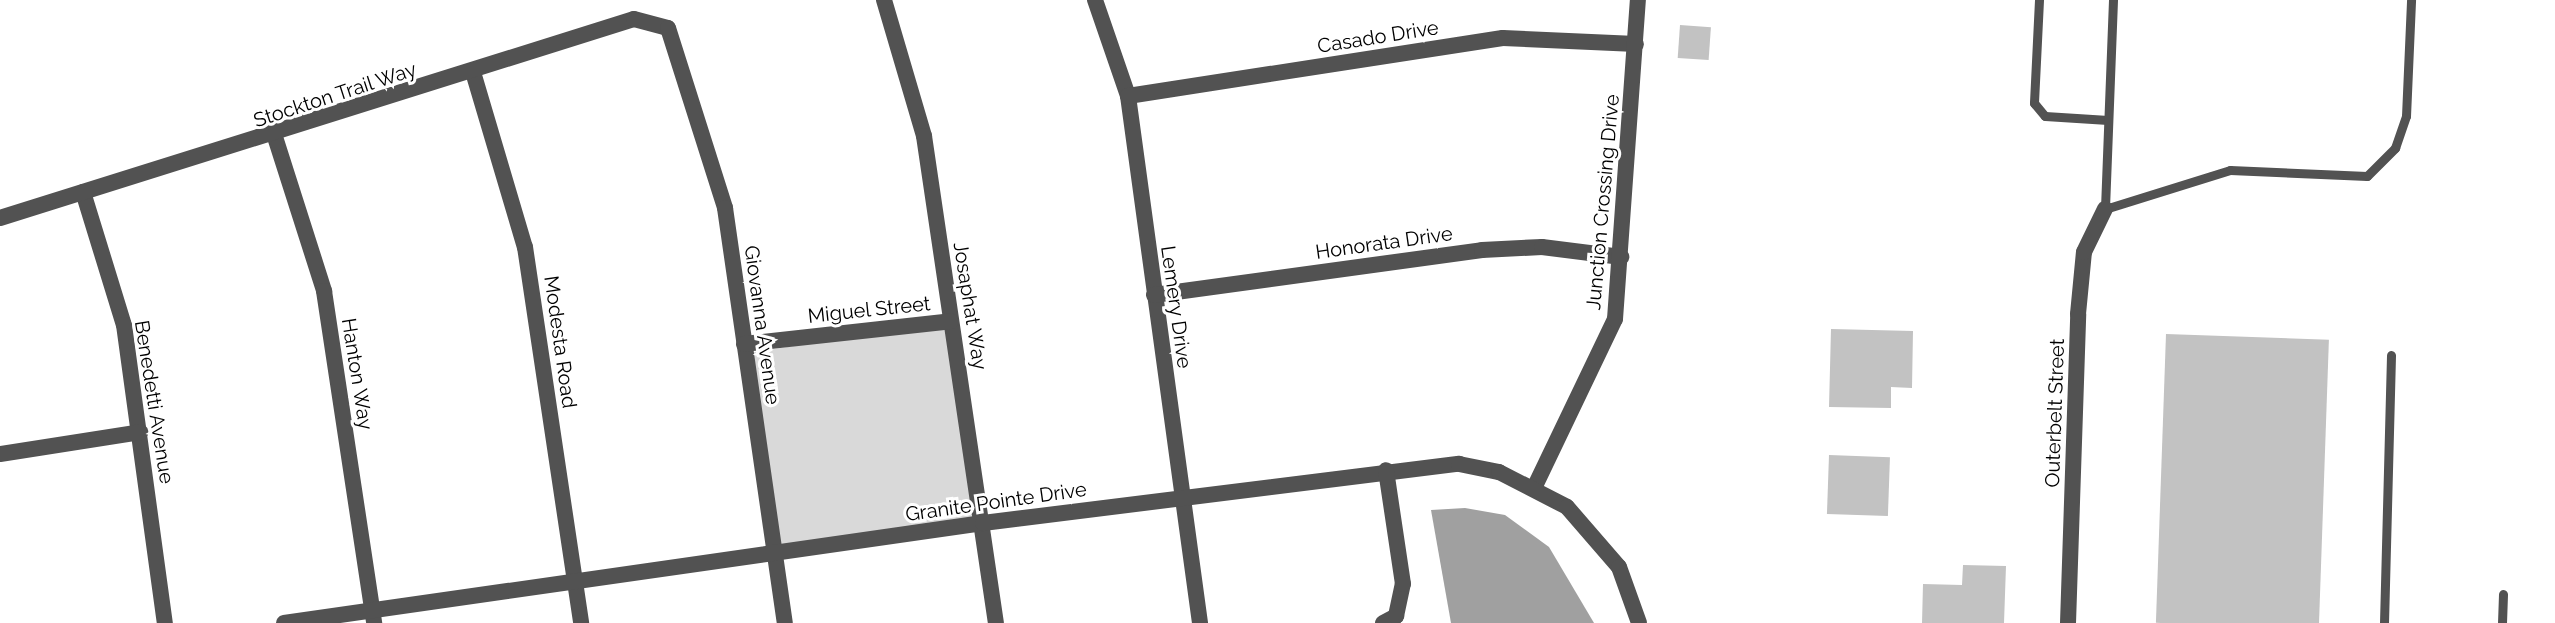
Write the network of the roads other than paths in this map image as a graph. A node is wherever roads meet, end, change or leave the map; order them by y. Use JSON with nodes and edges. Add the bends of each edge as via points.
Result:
{"nodes":[{"id":1,"x":884,"y":0,"type":"edge"},
{"id":2,"x":1095,"y":0,"type":"edge"},
{"id":3,"x":1638,"y":0,"type":"edge"},
{"id":4,"x":2039,"y":0,"type":"edge"},
{"id":5,"x":2113,"y":0,"type":"edge"},
{"id":6,"x":2411,"y":0,"type":"edge"},
{"id":7,"x":676,"y":39,"type":"joint"},
{"id":8,"x":1636,"y":44,"type":"junction"},
{"id":9,"x":473,"y":72,"type":"junction"},
{"id":10,"x":1128,"y":96,"type":"junction"},
{"id":11,"x":2108,"y":120,"type":"junction"},
{"id":12,"x":275,"y":137,"type":"junction"},
{"id":13,"x":83,"y":192,"type":"junction"},
{"id":14,"x":2105,"y":209,"type":"junction"},
{"id":15,"x":0,"y":218,"type":"edge"},
{"id":16,"x":1621,"y":257,"type":"junction"},
{"id":17,"x":1154,"y":295,"type":"junction"},
{"id":18,"x":951,"y":321,"type":"junction"},
{"id":19,"x":744,"y":344,"type":"junction"},
{"id":20,"x":2391,"y":355,"type":"dead end"},
{"id":21,"x":140,"y":432,"type":"junction"},
{"id":22,"x":0,"y":454,"type":"edge"},
{"id":23,"x":1386,"y":470,"type":"junction"},
{"id":24,"x":1535,"y":486,"type":"junction"},
{"id":25,"x":1182,"y":498,"type":"junction"},
{"id":26,"x":983,"y":523,"type":"junction"},
{"id":27,"x":775,"y":555,"type":"junction"},
{"id":28,"x":575,"y":582,"type":"junction"},
{"id":29,"x":2503,"y":594,"type":"dead end"},
{"id":30,"x":374,"y":617,"type":"edge"},
{"id":31,"x":165,"y":623,"type":"edge"},
{"id":32,"x":284,"y":623,"type":"edge"},
{"id":33,"x":581,"y":623,"type":"edge"},
{"id":34,"x":785,"y":623,"type":"edge"},
{"id":35,"x":996,"y":623,"type":"edge"},
{"id":36,"x":1200,"y":623,"type":"edge"},
{"id":37,"x":1383,"y":623,"type":"edge"},
{"id":38,"x":1639,"y":623,"type":"edge"},
{"id":39,"x":2068,"y":623,"type":"edge"},
{"id":40,"x":2384,"y":623,"type":"edge"},
{"id":41,"x":2502,"y":623,"type":"edge"}],
"edges":[{"from":1,"to":18,"type":"street","name":"Josaphat Way","via":[[924,136]]},
{"from":2,"to":10,"type":"street","name":"Lemery Drive"},
{"from":3,"to":8,"type":"street","name":"Junction Crossing Drive"},
{"from":4,"to":11,"type":"lane","via":[[2034,103],[2045,116]]},
{"from":5,"to":11,"type":"lane"},
{"from":6,"to":14,"type":"lane","via":[[2406,116],[2395,148],[2367,176],[2230,170]]},
{"from":7,"to":9,"type":"street","name":"Stockton Trail Way","via":[[668,28],[634,19]]},
{"from":7,"to":19,"type":"street","name":"Giovanna Avenue","via":[[725,208]]},
{"from":8,"to":10,"type":"street","name":"Casado Drive","via":[[1503,38]]},
{"from":8,"to":16,"type":"street","name":"Junction Crossing Drive"},
{"from":9,"to":12,"type":"street","name":"Stockton Trail Way"},
{"from":9,"to":28,"type":"street","name":"Modesta Road","via":[[525,247]]},
{"from":10,"to":17,"type":"street","name":"Lemery Drive"},
{"from":11,"to":14,"type":"lane"},
{"from":12,"to":13,"type":"street","name":"Stockton Trail Way"},
{"from":12,"to":30,"type":"street","name":"Hanton Way","via":[[324,291]]},
{"from":13,"to":15,"type":"street","name":"Stockton Trail Way"},
{"from":13,"to":21,"type":"street","name":"Benedetti Avenue","via":[[124,325]]},
{"from":14,"to":39,"type":"street","name":"Outerbelt Street","via":[[2084,252],[2078,314]]},
{"from":16,"to":17,"type":"street","name":"Honorata Drive","via":[[1542,247],[1482,250]]},
{"from":16,"to":24,"type":"street","name":"Junction Crossing Drive","via":[[1615,319]]},
{"from":17,"to":25,"type":"street","name":"Lemery Drive"},
{"from":18,"to":19,"type":"street","name":"Miguel Street"},
{"from":18,"to":26,"type":"street","name":"Josaphat Way"},
{"from":19,"to":27,"type":"street","name":"Giovanna Avenue"},
{"from":20,"to":40,"type":"lane"},
{"from":21,"to":22,"type":"street"},
{"from":21,"to":31,"type":"street","name":"Benedetti Avenue"},
{"from":23,"to":24,"type":"street","name":"Granite Pointe Drive","via":[[1459,464]]},
{"from":23,"to":25,"type":"street","name":"Granite Pointe Drive"},
{"from":23,"to":37,"type":"street","via":[[1403,584],[1396,616]]},
{"from":24,"to":38,"type":"street","name":"Granite Pointe Drive","via":[[1595,533],[1619,567]]},
{"from":25,"to":26,"type":"street","name":"Granite Pointe Drive"},
{"from":25,"to":36,"type":"street","name":"Lemery Drive"},
{"from":26,"to":27,"type":"street","name":"Granite Pointe Drive"},
{"from":26,"to":35,"type":"street","name":"Josaphat Way"},
{"from":27,"to":28,"type":"street","name":"Granite Pointe Drive"},
{"from":27,"to":34,"type":"street","name":"Giovanna Avenue"},
{"from":28,"to":30,"type":"street","name":"Granite Pointe Drive"},
{"from":28,"to":33,"type":"street","name":"Modesta Road"},
{"from":29,"to":41,"type":"lane"},
{"from":30,"to":32,"type":"street","name":"Granite Pointe Drive"}]}
